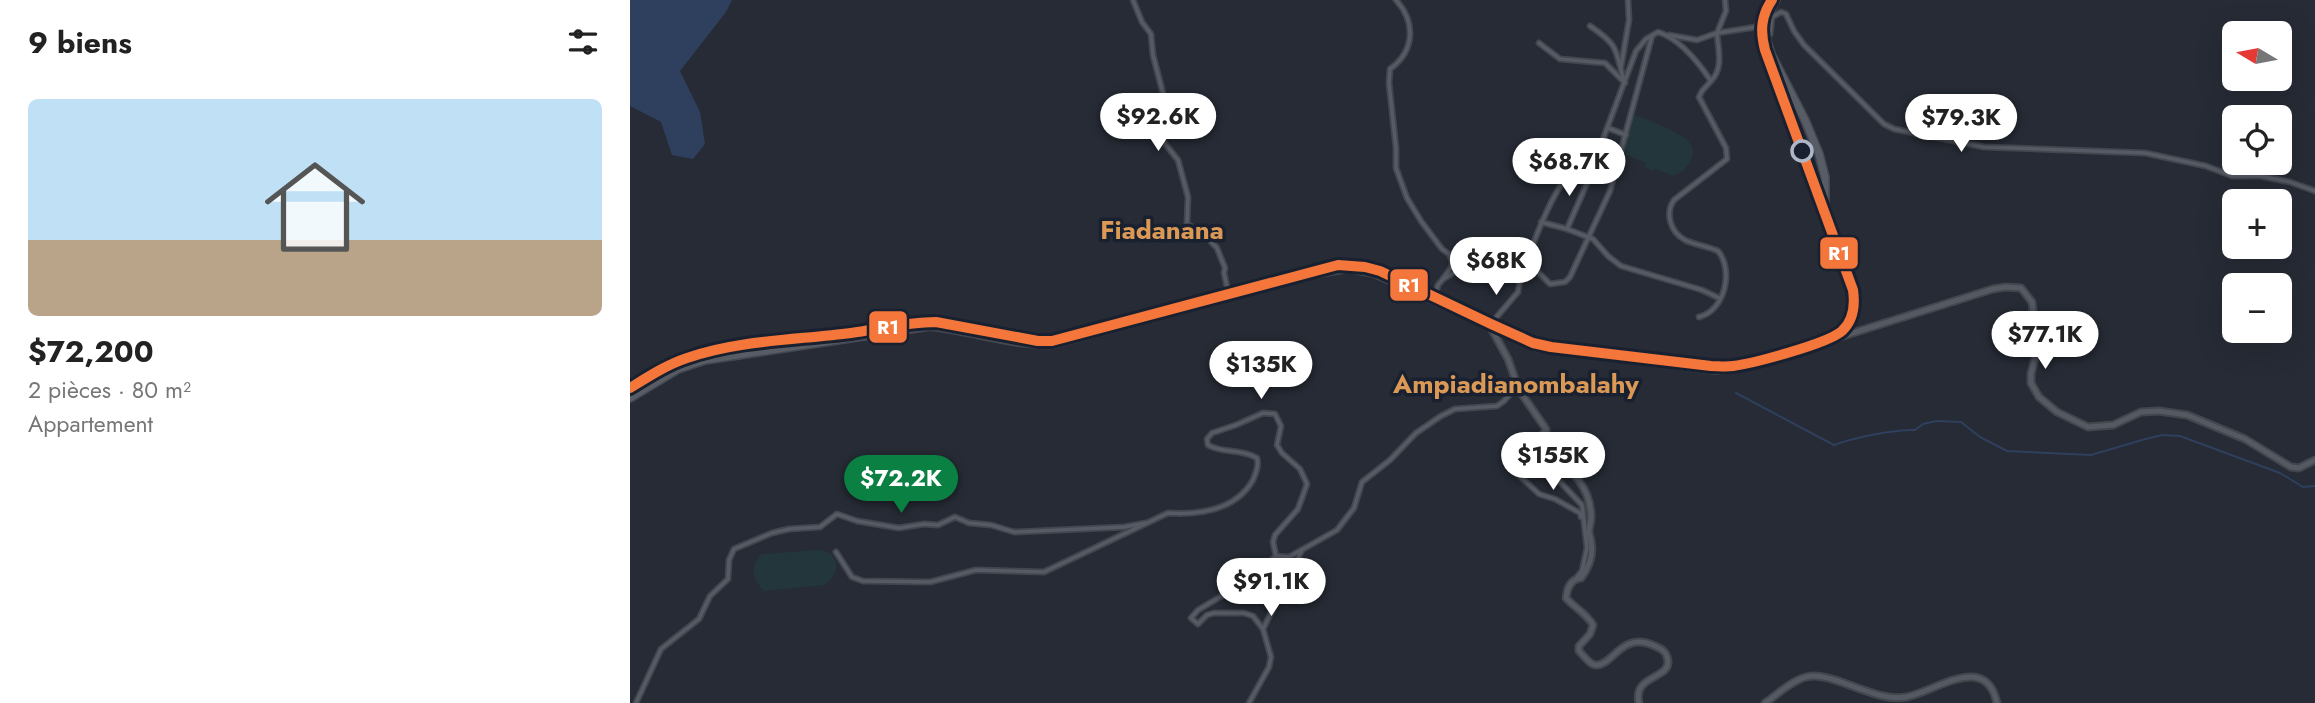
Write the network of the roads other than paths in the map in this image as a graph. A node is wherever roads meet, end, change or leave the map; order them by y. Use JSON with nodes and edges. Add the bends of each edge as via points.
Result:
{"nodes":[{"id":1,"x":1133,"y":0,"type":"edge"},
{"id":2,"x":1396,"y":0,"type":"edge"},
{"id":3,"x":1628,"y":0,"type":"edge"},
{"id":4,"x":1725,"y":0,"type":"edge"},
{"id":5,"x":1769,"y":0,"type":"edge"},
{"id":6,"x":1776,"y":0,"type":"edge"},
{"id":7,"x":1590,"y":26,"type":"dead end"},
{"id":8,"x":1717,"y":33,"type":"junction"},
{"id":9,"x":1653,"y":34,"type":"junction"},
{"id":10,"x":1667,"y":35,"type":"junction"},
{"id":11,"x":1765,"y":36,"type":"junction"},
{"id":12,"x":1539,"y":43,"type":"dead end"},
{"id":13,"x":1620,"y":69,"type":"junction"},
{"id":14,"x":1711,"y":81,"type":"junction"},
{"id":15,"x":1625,"y":83,"type":"junction"},
{"id":16,"x":1608,"y":128,"type":"junction"},
{"id":17,"x":1626,"y":135,"type":"junction"},
{"id":18,"x":1597,"y":155,"type":"junction"},
{"id":19,"x":1618,"y":163,"type":"junction"},
{"id":20,"x":2315,"y":191,"type":"edge"},
{"id":21,"x":1541,"y":222,"type":"junction"},
{"id":22,"x":1567,"y":229,"type":"junction"},
{"id":23,"x":1589,"y":237,"type":"junction"},
{"id":24,"x":1527,"y":261,"type":"junction"},
{"id":25,"x":1443,"y":279,"type":"junction"},
{"id":26,"x":1520,"y":280,"type":"junction"},
{"id":27,"x":1229,"y":296,"type":"junction"},
{"id":28,"x":1719,"y":298,"type":"junction"},
{"id":29,"x":1434,"y":300,"type":"junction"},
{"id":30,"x":1699,"y":317,"type":"dead end"},
{"id":31,"x":1489,"y":326,"type":"junction"},
{"id":32,"x":1838,"y":337,"type":"junction"},
{"id":33,"x":1517,"y":385,"type":"junction"},
{"id":34,"x":630,"y":398,"type":"edge"},
{"id":35,"x":1546,"y":429,"type":"junction"},
{"id":36,"x":2315,"y":460,"type":"edge"},
{"id":37,"x":1510,"y":467,"type":"dead end"},
{"id":38,"x":1584,"y":522,"type":"junction"},
{"id":39,"x":1151,"y":523,"type":"junction"},
{"id":40,"x":836,"y":552,"type":"dead end"},
{"id":41,"x":1301,"y":552,"type":"junction"},
{"id":42,"x":1276,"y":556,"type":"junction"},
{"id":43,"x":1576,"y":578,"type":"junction"},
{"id":44,"x":1263,"y":629,"type":"junction"},
{"id":45,"x":636,"y":703,"type":"edge"},
{"id":46,"x":1249,"y":703,"type":"edge"},
{"id":47,"x":1639,"y":703,"type":"edge"},
{"id":48,"x":1765,"y":703,"type":"edge"},
{"id":49,"x":1997,"y":703,"type":"edge"}],
"edges":[{"from":1,"to":27,"type":"street","via":[[1151,34],[1167,109],[1155,131],[1178,160],[1188,197],[1188,224],[1212,240],[1223,259]]},
{"from":2,"to":25,"type":"street","via":[[1408,15],[1409,37],[1406,54],[1391,69],[1389,83],[1396,168],[1407,198],[1452,261]]},
{"from":3,"to":13,"type":"street"},
{"from":4,"to":8,"type":"street","via":[[1726,11]]},
{"from":5,"to":8,"type":"street","via":[[1756,27]]},
{"from":6,"to":11,"type":"main road","via":[[1766,17]]},
{"from":7,"to":13,"type":"street","via":[[1619,54]]},
{"from":8,"to":10,"type":"street","via":[[1697,40]]},
{"from":8,"to":14,"type":"street","via":[[1720,59]]},
{"from":9,"to":10,"type":"street"},
{"from":9,"to":15,"type":"street","via":[[1640,44]]},
{"from":9,"to":17,"type":"street"},
{"from":10,"to":14,"type":"street"},
{"from":11,"to":20,"type":"street","via":[[1770,34],[1772,18],[1786,13],[1804,45],[1894,130],[1984,147],[2145,153]]},
{"from":11,"to":32,"type":"main road","via":[[1819,154],[1825,205],[1856,294],[1854,316]]},
{"from":12,"to":15,"type":"street","via":[[1560,59],[1605,63]]},
{"from":13,"to":15,"type":"street"},
{"from":14,"to":28,"type":"street","via":[[1699,97],[1726,148],[1727,159],[1674,200],[1669,219],[1678,235],[1718,251],[1723,258],[1727,278]]},
{"from":15,"to":16,"type":"street"},
{"from":16,"to":17,"type":"street"},
{"from":16,"to":18,"type":"street"},
{"from":17,"to":19,"type":"street"},
{"from":18,"to":19,"type":"street"},
{"from":18,"to":21,"type":"street","via":[[1583,160],[1568,177]]},
{"from":18,"to":22,"type":"street"},
{"from":19,"to":23,"type":"street"},
{"from":21,"to":22,"type":"street"},
{"from":21,"to":24,"type":"street"},
{"from":22,"to":23,"type":"street"},
{"from":23,"to":24,"type":"street","via":[[1565,282],[1550,284]]},
{"from":23,"to":28,"type":"street","via":[[1621,266]]},
{"from":24,"to":26,"type":"street"},
{"from":25,"to":26,"type":"street","via":[[1467,265]]},
{"from":25,"to":29,"type":"street"},
{"from":26,"to":31,"type":"street","via":[[1518,292]]},
{"from":27,"to":29,"type":"main road","via":[[1348,268],[1374,272]]},
{"from":27,"to":34,"type":"main road","via":[[1054,344],[930,326],[705,360],[678,369]]},
{"from":28,"to":30,"type":"street","via":[[1714,310]]},
{"from":29,"to":31,"type":"main road"},
{"from":31,"to":32,"type":"main road","via":[[1536,347],[1716,370]]},
{"from":31,"to":33,"type":"street"},
{"from":32,"to":36,"type":"street","via":[[1993,289],[2021,289],[2033,310],[2029,328],[2036,354],[2031,383],[2057,412],[2088,427],[2113,425],[2141,412],[2187,415],[2245,439],[2291,467]]},
{"from":33,"to":35,"type":"street"},
{"from":33,"to":41,"type":"street","via":[[1497,406],[1455,409],[1416,433],[1362,482],[1354,508],[1337,530]]},
{"from":35,"to":38,"type":"street","via":[[1535,440],[1539,457],[1579,501]]},
{"from":35,"to":43,"type":"street","via":[[1550,454],[1577,477],[1591,509],[1592,555],[1588,568]]},
{"from":37,"to":38,"type":"street","via":[[1539,494],[1580,513]]},
{"from":38,"to":43,"type":"street","via":[[1587,548]]},
{"from":39,"to":40,"type":"street","via":[[1044,572],[976,570],[930,582],[863,581],[852,577]]},
{"from":39,"to":42,"type":"street","via":[[1168,513],[1223,507],[1243,496],[1254,477],[1257,458],[1240,450],[1215,449],[1207,439],[1263,413],[1275,414],[1282,426],[1277,445],[1300,469],[1307,484],[1298,509],[1275,535]]},
{"from":39,"to":45,"type":"street","via":[[1014,533],[955,517],[938,525],[899,528],[837,514],[820,527],[772,533],[734,549],[728,579],[710,596],[699,619],[661,649]]},
{"from":41,"to":42,"type":"street"},
{"from":41,"to":44,"type":"street"},
{"from":42,"to":44,"type":"street","via":[[1191,618],[1198,624],[1214,613],[1244,613],[1253,616]]},
{"from":43,"to":47,"type":"street","via":[[1566,598],[1593,625],[1579,646],[1592,664],[1603,663],[1632,642],[1648,642],[1667,657],[1663,672],[1641,685]]},
{"from":44,"to":46,"type":"street","via":[[1269,667]]},
{"from":48,"to":49,"type":"street","via":[[1792,683],[1819,676],[1862,691],[1904,698],[1949,681],[1976,677],[1995,692]]}]}
